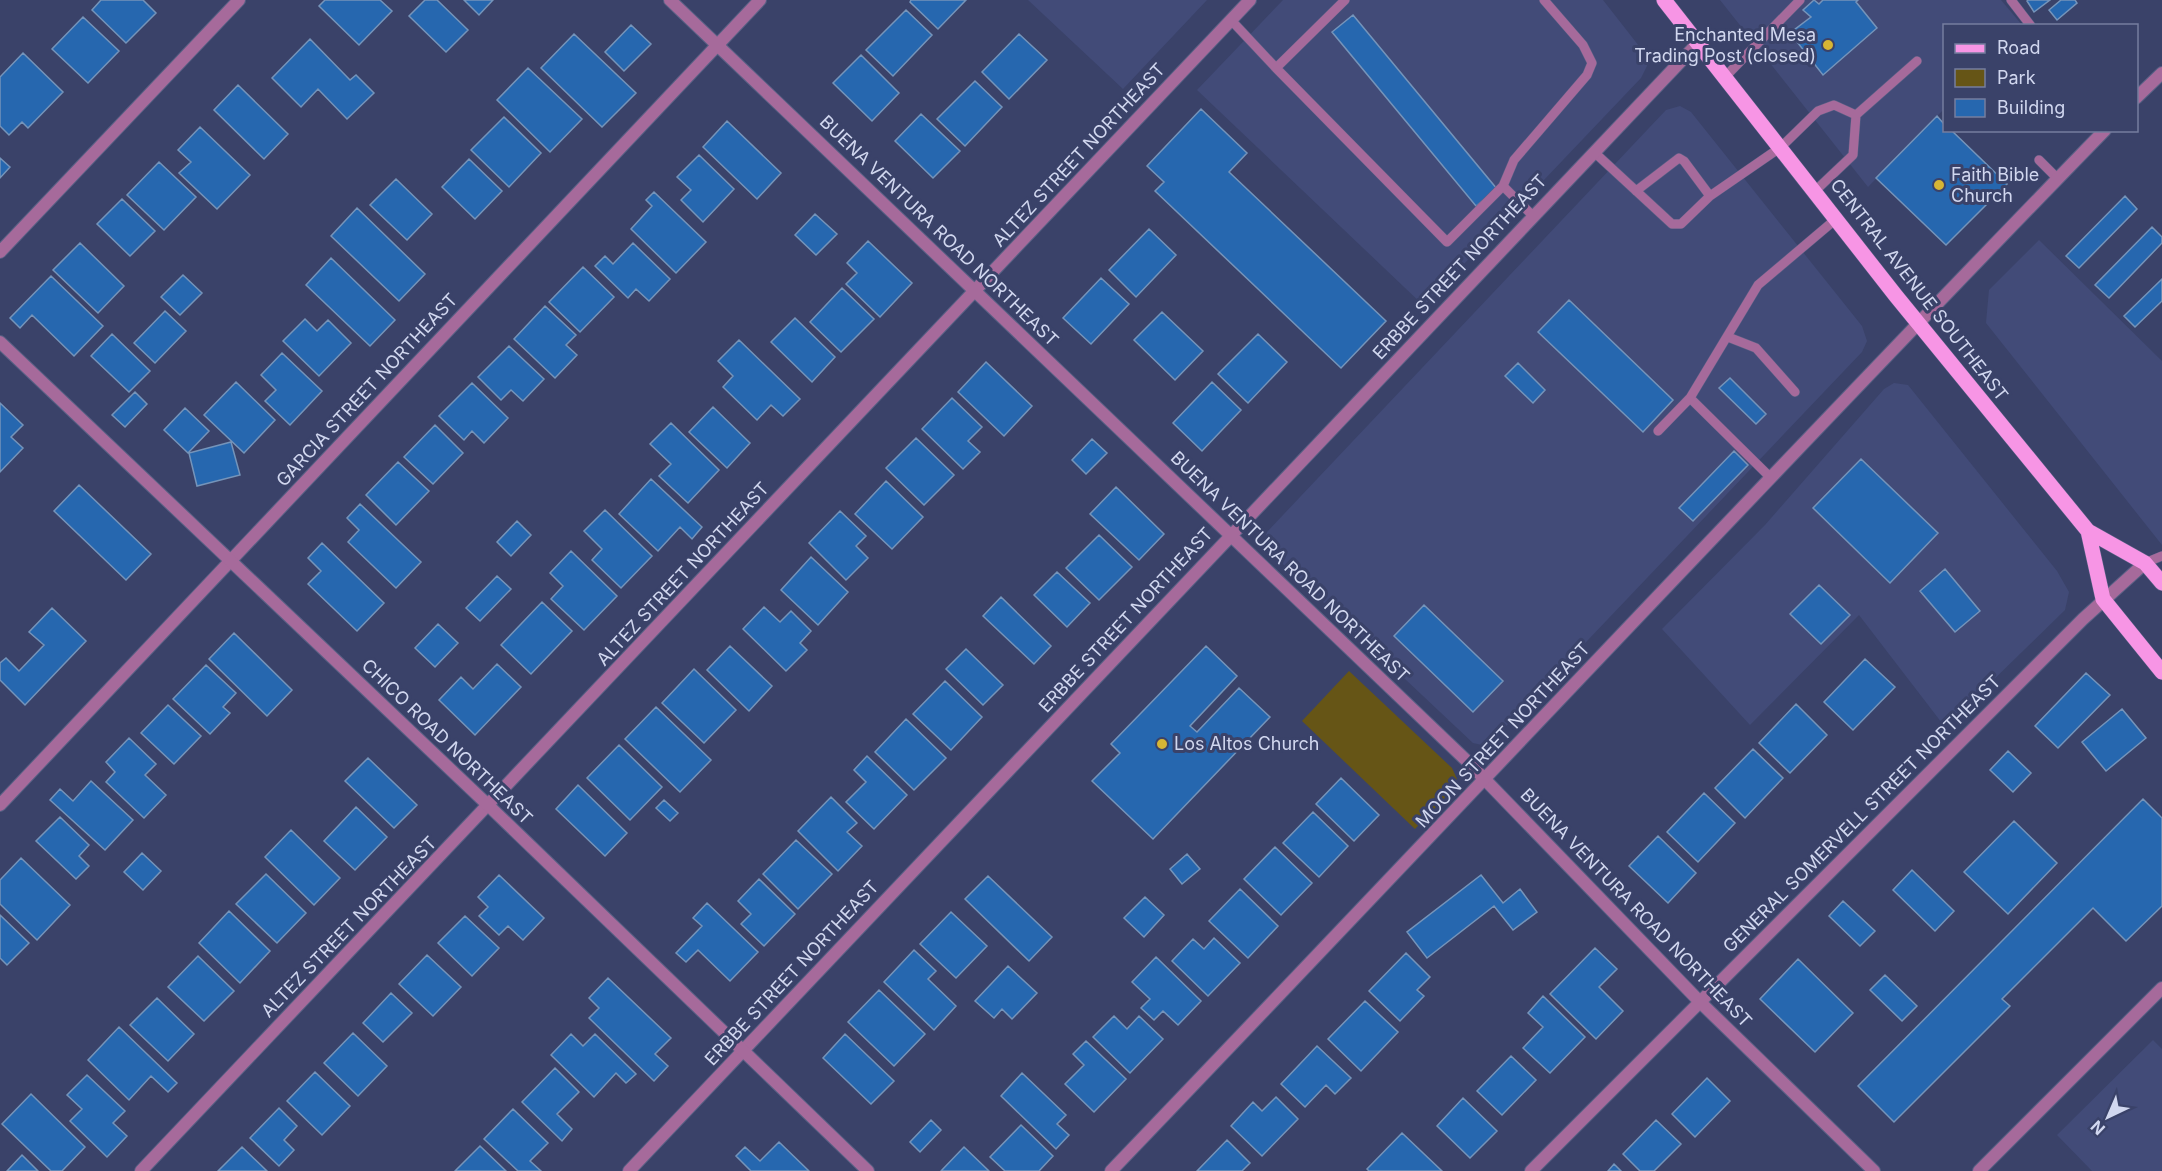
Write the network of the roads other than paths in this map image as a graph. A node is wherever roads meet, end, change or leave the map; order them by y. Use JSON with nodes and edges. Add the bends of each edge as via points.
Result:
{"nodes":[{"id":1,"x":239,"y":0,"type":"edge"},
{"id":2,"x":670,"y":0,"type":"edge"},
{"id":3,"x":760,"y":0,"type":"edge"},
{"id":4,"x":1250,"y":0,"type":"edge"},
{"id":5,"x":1345,"y":0,"type":"edge"},
{"id":6,"x":1544,"y":0,"type":"edge"},
{"id":7,"x":1664,"y":0,"type":"edge"},
{"id":8,"x":1800,"y":0,"type":"edge"},
{"id":9,"x":2012,"y":0,"type":"edge"},
{"id":10,"x":1231,"y":20,"type":"junction"},
{"id":11,"x":2030,"y":24,"type":"edge"},
{"id":12,"x":1699,"y":42,"type":"junction"},
{"id":13,"x":717,"y":44,"type":"junction"},
{"id":14,"x":1917,"y":61,"type":"dead end"},
{"id":15,"x":1276,"y":68,"type":"junction"},
{"id":16,"x":2162,"y":73,"type":"edge"},
{"id":17,"x":1725,"y":76,"type":"junction"},
{"id":18,"x":2138,"y":96,"type":"edge"},
{"id":19,"x":1856,"y":115,"type":"junction"},
{"id":20,"x":2103,"y":132,"type":"edge"},
{"id":21,"x":1781,"y":147,"type":"junction"},
{"id":22,"x":1594,"y":152,"type":"junction"},
{"id":23,"x":2039,"y":160,"type":"dead end"},
{"id":24,"x":2058,"y":179,"type":"junction"},
{"id":25,"x":1503,"y":186,"type":"junction"},
{"id":26,"x":1815,"y":191,"type":"junction"},
{"id":27,"x":1636,"y":192,"type":"junction"},
{"id":28,"x":1710,"y":196,"type":"junction"},
{"id":29,"x":1533,"y":216,"type":"junction"},
{"id":30,"x":1836,"y":219,"type":"junction"},
{"id":31,"x":0,"y":252,"type":"edge"},
{"id":32,"x":975,"y":291,"type":"junction"},
{"id":33,"x":1918,"y":323,"type":"junction"},
{"id":34,"x":1728,"y":337,"type":"junction"},
{"id":35,"x":0,"y":342,"type":"edge"},
{"id":36,"x":1795,"y":392,"type":"dead end"},
{"id":37,"x":1690,"y":399,"type":"junction"},
{"id":38,"x":1658,"y":431,"type":"dead end"},
{"id":39,"x":1771,"y":478,"type":"junction"},
{"id":40,"x":2088,"y":531,"type":"junction"},
{"id":41,"x":1231,"y":536,"type":"junction"},
{"id":42,"x":2162,"y":556,"type":"edge"},
{"id":43,"x":231,"y":561,"type":"junction"},
{"id":44,"x":2145,"y":562,"type":"junction"},
{"id":45,"x":2162,"y":584,"type":"edge"},
{"id":46,"x":2103,"y":599,"type":"junction"},
{"id":47,"x":2162,"y":672,"type":"edge"},
{"id":48,"x":1486,"y":780,"type":"junction"},
{"id":49,"x":0,"y":805,"type":"edge"},
{"id":50,"x":489,"y":806,"type":"junction"},
{"id":51,"x":2162,"y":988,"type":"edge"},
{"id":52,"x":1700,"y":1002,"type":"junction"},
{"id":53,"x":742,"y":1052,"type":"junction"},
{"id":54,"x":141,"y":1171,"type":"edge"},
{"id":55,"x":629,"y":1171,"type":"edge"},
{"id":56,"x":868,"y":1171,"type":"edge"},
{"id":57,"x":1111,"y":1171,"type":"edge"},
{"id":58,"x":1531,"y":1171,"type":"edge"},
{"id":59,"x":1874,"y":1171,"type":"edge"},
{"id":60,"x":1979,"y":1171,"type":"edge"}],
"edges":[{"from":1,"to":31,"type":"street"},
{"from":2,"to":13,"type":"street","name":"BUENA VENTURA ROAD NORTHEAST"},
{"from":3,"to":13,"type":"street","name":"GARCIA STREET NORTHEAST"},
{"from":4,"to":10,"type":"street","name":"ALTEZ STREET NORTHEAST"},
{"from":5,"to":15,"type":"lane"},
{"from":6,"to":25,"type":"lane","via":[[1583,45],[1592,63],[1587,75],[1514,160]]},
{"from":7,"to":12,"type":"main road","name":"CENTRAL AVENUE SOUTHEAST"},
{"from":8,"to":17,"type":"lane"},
{"from":9,"to":11,"type":"lane"},
{"from":10,"to":15,"type":"lane"},
{"from":10,"to":32,"type":"street","name":"ALTEZ STREET NORTHEAST"},
{"from":12,"to":17,"type":"main road","name":"CENTRAL AVENUE SOUTHEAST"},
{"from":12,"to":22,"type":"street","name":"ERBBE STREET NORTHEAST"},
{"from":13,"to":32,"type":"street","name":"BUENA VENTURA ROAD NORTHEAST"},
{"from":13,"to":43,"type":"street","name":"GARCIA STREET NORTHEAST"},
{"from":14,"to":19,"type":"lane"},
{"from":15,"to":25,"type":"lane","via":[[1447,242]]},
{"from":16,"to":18,"type":"street"},
{"from":17,"to":21,"type":"main road","name":"CENTRAL AVENUE SOUTHEAST"},
{"from":19,"to":21,"type":"lane","via":[[1834,105],[1818,111]]},
{"from":19,"to":26,"type":"lane","via":[[1853,155]]},
{"from":20,"to":24,"type":"street","name":"MOON STREET NORTHEAST"},
{"from":21,"to":26,"type":"main road","name":"CENTRAL AVENUE SOUTHEAST"},
{"from":21,"to":28,"type":"lane"},
{"from":22,"to":27,"type":"lane"},
{"from":22,"to":29,"type":"street","name":"ERBBE STREET NORTHEAST"},
{"from":23,"to":24,"type":"lane"},
{"from":24,"to":33,"type":"street","name":"MOON STREET NORTHEAST"},
{"from":25,"to":29,"type":"lane"},
{"from":26,"to":30,"type":"main road","name":"CENTRAL AVENUE SOUTHEAST"},
{"from":27,"to":28,"type":"lane","via":[[1676,226]]},
{"from":27,"to":28,"type":"lane","via":[[1679,158]]},
{"from":29,"to":41,"type":"street","name":"ERBBE STREET NORTHEAST"},
{"from":30,"to":33,"type":"main road","name":"CENTRAL AVENUE SOUTHEAST"},
{"from":30,"to":34,"type":"lane","via":[[1758,285]]},
{"from":32,"to":41,"type":"street","name":"BUENA VENTURA ROAD NORTHEAST"},
{"from":32,"to":50,"type":"street","name":"ALTEZ STREET NORTHEAST"},
{"from":33,"to":39,"type":"street","name":"MOON STREET NORTHEAST"},
{"from":33,"to":40,"type":"main road","name":"CENTRAL AVENUE SOUTHEAST"},
{"from":34,"to":36,"type":"lane","via":[[1756,348]]},
{"from":34,"to":37,"type":"lane"},
{"from":35,"to":43,"type":"street","name":"CHICO ROAD NORTHEAST"},
{"from":37,"to":38,"type":"lane"},
{"from":37,"to":39,"type":"lane"},
{"from":39,"to":48,"type":"street","name":"MOON STREET NORTHEAST"},
{"from":40,"to":44,"type":"main road","name":"CENTRAL AVENUE SOUTHEAST"},
{"from":40,"to":46,"type":"main road"},
{"from":41,"to":48,"type":"street","name":"BUENA VENTURA ROAD NORTHEAST"},
{"from":41,"to":53,"type":"street","name":"ERBBE STREET NORTHEAST"},
{"from":42,"to":44,"type":"lane"},
{"from":43,"to":49,"type":"street","name":"GARCIA STREET NORTHEAST"},
{"from":43,"to":50,"type":"street","name":"CHICO ROAD NORTHEAST"},
{"from":44,"to":45,"type":"main road","name":"CENTRAL AVENUE SOUTHEAST"},
{"from":44,"to":46,"type":"street","name":"GENERAL SOMERVELL STREET NORTHEAST"},
{"from":46,"to":47,"type":"main road"},
{"from":46,"to":52,"type":"street","name":"GENERAL SOMERVELL STREET NORTHEAST"},
{"from":48,"to":52,"type":"street","name":"BUENA VENTURA ROAD NORTHEAST"},
{"from":48,"to":57,"type":"street","name":"MOON STREET NORTHEAST"},
{"from":50,"to":53,"type":"street","name":"CHICO ROAD NORTHEAST"},
{"from":50,"to":54,"type":"street","name":"ALTEZ STREET NORTHEAST"},
{"from":51,"to":60,"type":"street"},
{"from":52,"to":58,"type":"street","name":"GENERAL SOMERVELL STREET NORTHEAST"},
{"from":52,"to":59,"type":"street","name":"BUENA VENTURA ROAD NORTHEAST"},
{"from":53,"to":55,"type":"street","name":"ERBBE STREET NORTHEAST"},
{"from":53,"to":56,"type":"street","name":"CHICO ROAD NORTHEAST"}]}
